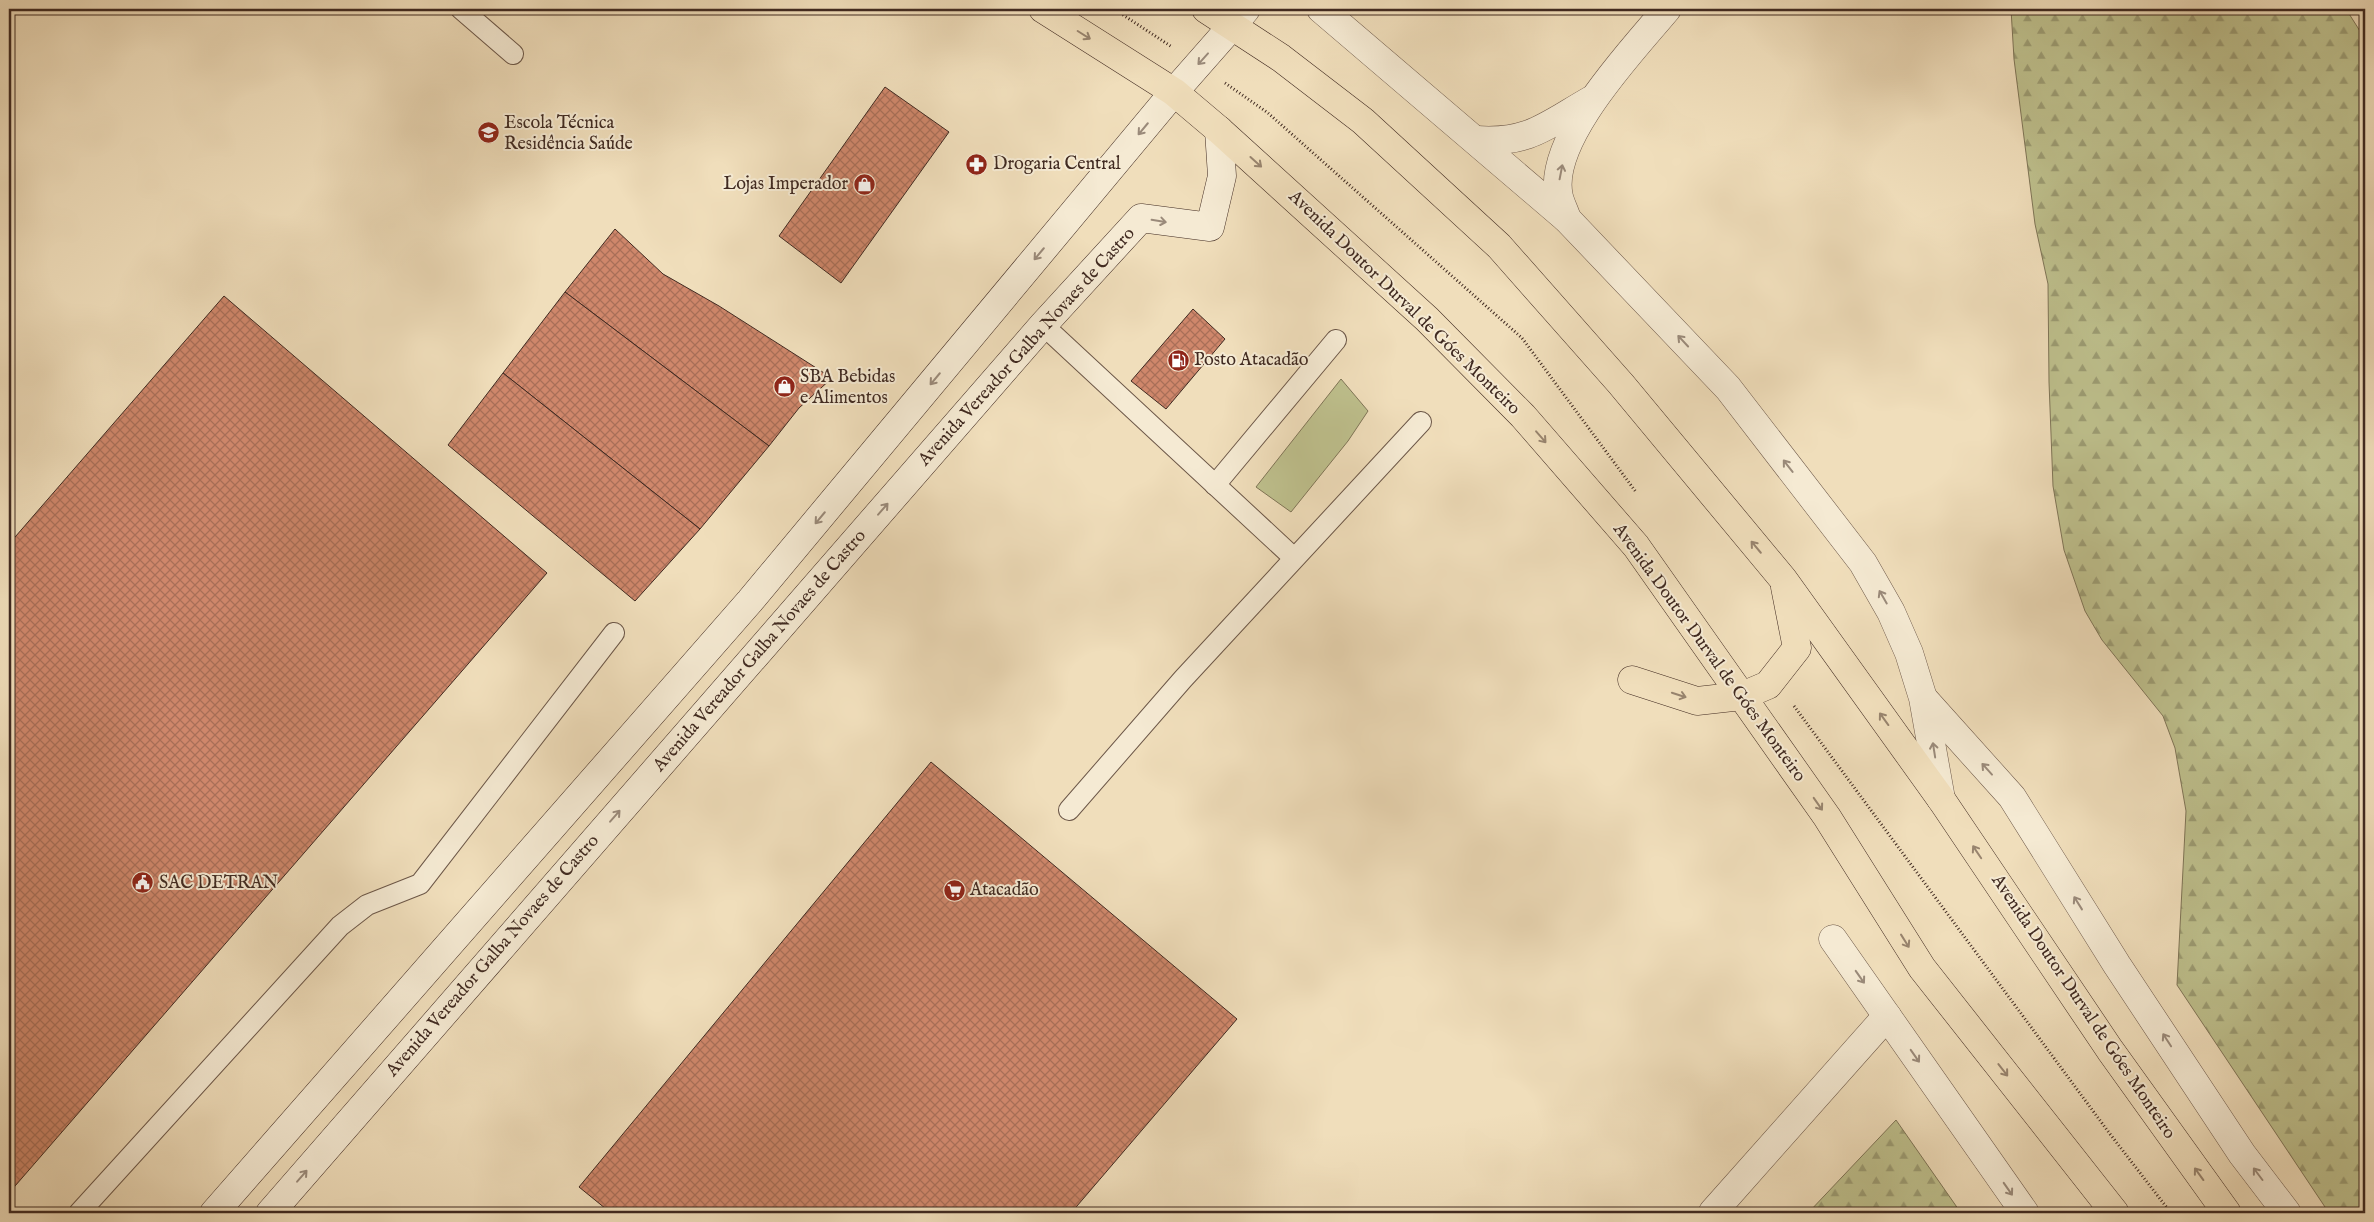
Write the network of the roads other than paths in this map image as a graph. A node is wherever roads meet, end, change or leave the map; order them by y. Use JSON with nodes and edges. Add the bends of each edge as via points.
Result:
{"nodes":[{"id":1,"x":461,"y":9,"type":"edge"},
{"id":2,"x":1043,"y":9,"type":"edge"},
{"id":3,"x":1206,"y":9,"type":"edge"},
{"id":4,"x":1321,"y":9,"type":"edge"},
{"id":5,"x":1667,"y":9,"type":"edge"},
{"id":6,"x":1239,"y":18,"type":"edge"},
{"id":7,"x":513,"y":54,"type":"dead end"},
{"id":8,"x":1174,"y":92,"type":"junction"},
{"id":9,"x":1592,"y":100,"type":"junction"},
{"id":10,"x":1219,"y":130,"type":"junction"},
{"id":11,"x":1476,"y":140,"type":"junction"},
{"id":12,"x":1568,"y":219,"type":"junction"},
{"id":13,"x":1043,"y":325,"type":"junction"},
{"id":14,"x":1336,"y":340,"type":"dead end"},
{"id":15,"x":1421,"y":422,"type":"dead end"},
{"id":16,"x":1215,"y":485,"type":"junction"},
{"id":17,"x":1294,"y":558,"type":"junction"},
{"id":18,"x":1784,"y":579,"type":"junction"},
{"id":19,"x":614,"y":633,"type":"dead end"},
{"id":20,"x":1632,"y":680,"type":"dead end"},
{"id":21,"x":1742,"y":696,"type":"junction"},
{"id":22,"x":1923,"y":698,"type":"junction"},
{"id":23,"x":1941,"y":799,"type":"junction"},
{"id":24,"x":1068,"y":810,"type":"dead end"},
{"id":25,"x":1833,"y":939,"type":"dead end"},
{"id":26,"x":1886,"y":1016,"type":"junction"},
{"id":27,"x":1713,"y":1212,"type":"edge"},
{"id":28,"x":80,"y":1213,"type":"edge"},
{"id":29,"x":214,"y":1213,"type":"edge"},
{"id":30,"x":270,"y":1213,"type":"edge"},
{"id":31,"x":2025,"y":1213,"type":"edge"},
{"id":32,"x":2115,"y":1213,"type":"edge"},
{"id":33,"x":2227,"y":1213,"type":"edge"},
{"id":34,"x":2287,"y":1213,"type":"edge"}],
"edges":[{"from":1,"to":7,"type":"lane"},
{"from":2,"to":8,"type":"highway","name":"Avenida Doutor Durval de Góes Monteiro","one_way":true},
{"from":3,"to":6,"type":"highway","name":"Avenida Doutor Durval de Góes Monteiro"},
{"from":4,"to":11,"type":"street","name":"Avenida Doutor Durval de Góes Monteiro"},
{"from":5,"to":9,"type":"street"},
{"from":6,"to":8,"type":"street","one_way":true},
{"from":18,"to":6,"type":"highway","name":"Avenida Doutor Durval de Góes Monteiro","one_way":true,"via":[[1621,384],[1499,246],[1363,121],[1281,58]]},
{"from":8,"to":10,"type":"highway","name":"Avenida Doutor Durval de Góes Monteiro"},
{"from":8,"to":29,"type":"street","one_way":true,"via":[[750,601]]},
{"from":9,"to":11,"type":"street","via":[[1539,131],[1518,139],[1500,142]]},
{"from":12,"to":9,"type":"street","one_way":true,"via":[[1559,196],[1559,171],[1570,138]]},
{"from":13,"to":10,"type":"street","name":"Avenida Vereador Galba Novaes de Castro","one_way":true,"via":[[1141,218],[1210,227],[1222,176]]},
{"from":10,"to":21,"type":"highway","name":"Avenida Doutor Durval de Góes Monteiro","one_way":true,"via":[[1427,319],[1523,416],[1636,546]]},
{"from":11,"to":12,"type":"street","name":"Avenida Doutor Durval de Góes Monteiro"},
{"from":22,"to":12,"type":"street","name":"Avenida Doutor Durval de Góes Monteiro","one_way":true,"via":[[1909,653],[1891,612],[1863,563],[1728,388]]},
{"from":13,"to":16,"type":"lane"},
{"from":30,"to":13,"type":"street","name":"Avenida Vereador Galba Novaes de Castro","one_way":true},
{"from":14,"to":16,"type":"lane"},
{"from":15,"to":17,"type":"lane"},
{"from":16,"to":17,"type":"lane"},
{"from":17,"to":24,"type":"lane"},
{"from":18,"to":21,"type":"highway","via":[[1797,648],[1768,685]]},
{"from":23,"to":18,"type":"highway","name":"Avenida Doutor Durval de Góes Monteiro","one_way":true},
{"from":19,"to":28,"type":"lane","via":[[420,884],[367,905],[340,926]]},
{"from":20,"to":21,"type":"highway","one_way":true,"via":[[1698,702]]},
{"from":21,"to":32,"type":"highway","name":"Avenida Doutor Durval de Góes Monteiro","one_way":true,"via":[[1827,818],[1922,968]]},
{"from":23,"to":22,"type":"street","name":"Avenida Doutor Durval de Góes Monteiro","one_way":true},
{"from":34,"to":22,"type":"street","one_way":true,"via":[[2242,1154],[2144,1006],[2012,797]]},
{"from":33,"to":23,"type":"highway","name":"Avenida Doutor Durval de Góes Monteiro","one_way":true,"via":[[2110,1050]]},
{"from":25,"to":26,"type":"street","one_way":true},
{"from":26,"to":27,"type":"street"},
{"from":26,"to":31,"type":"street","one_way":true}]}
